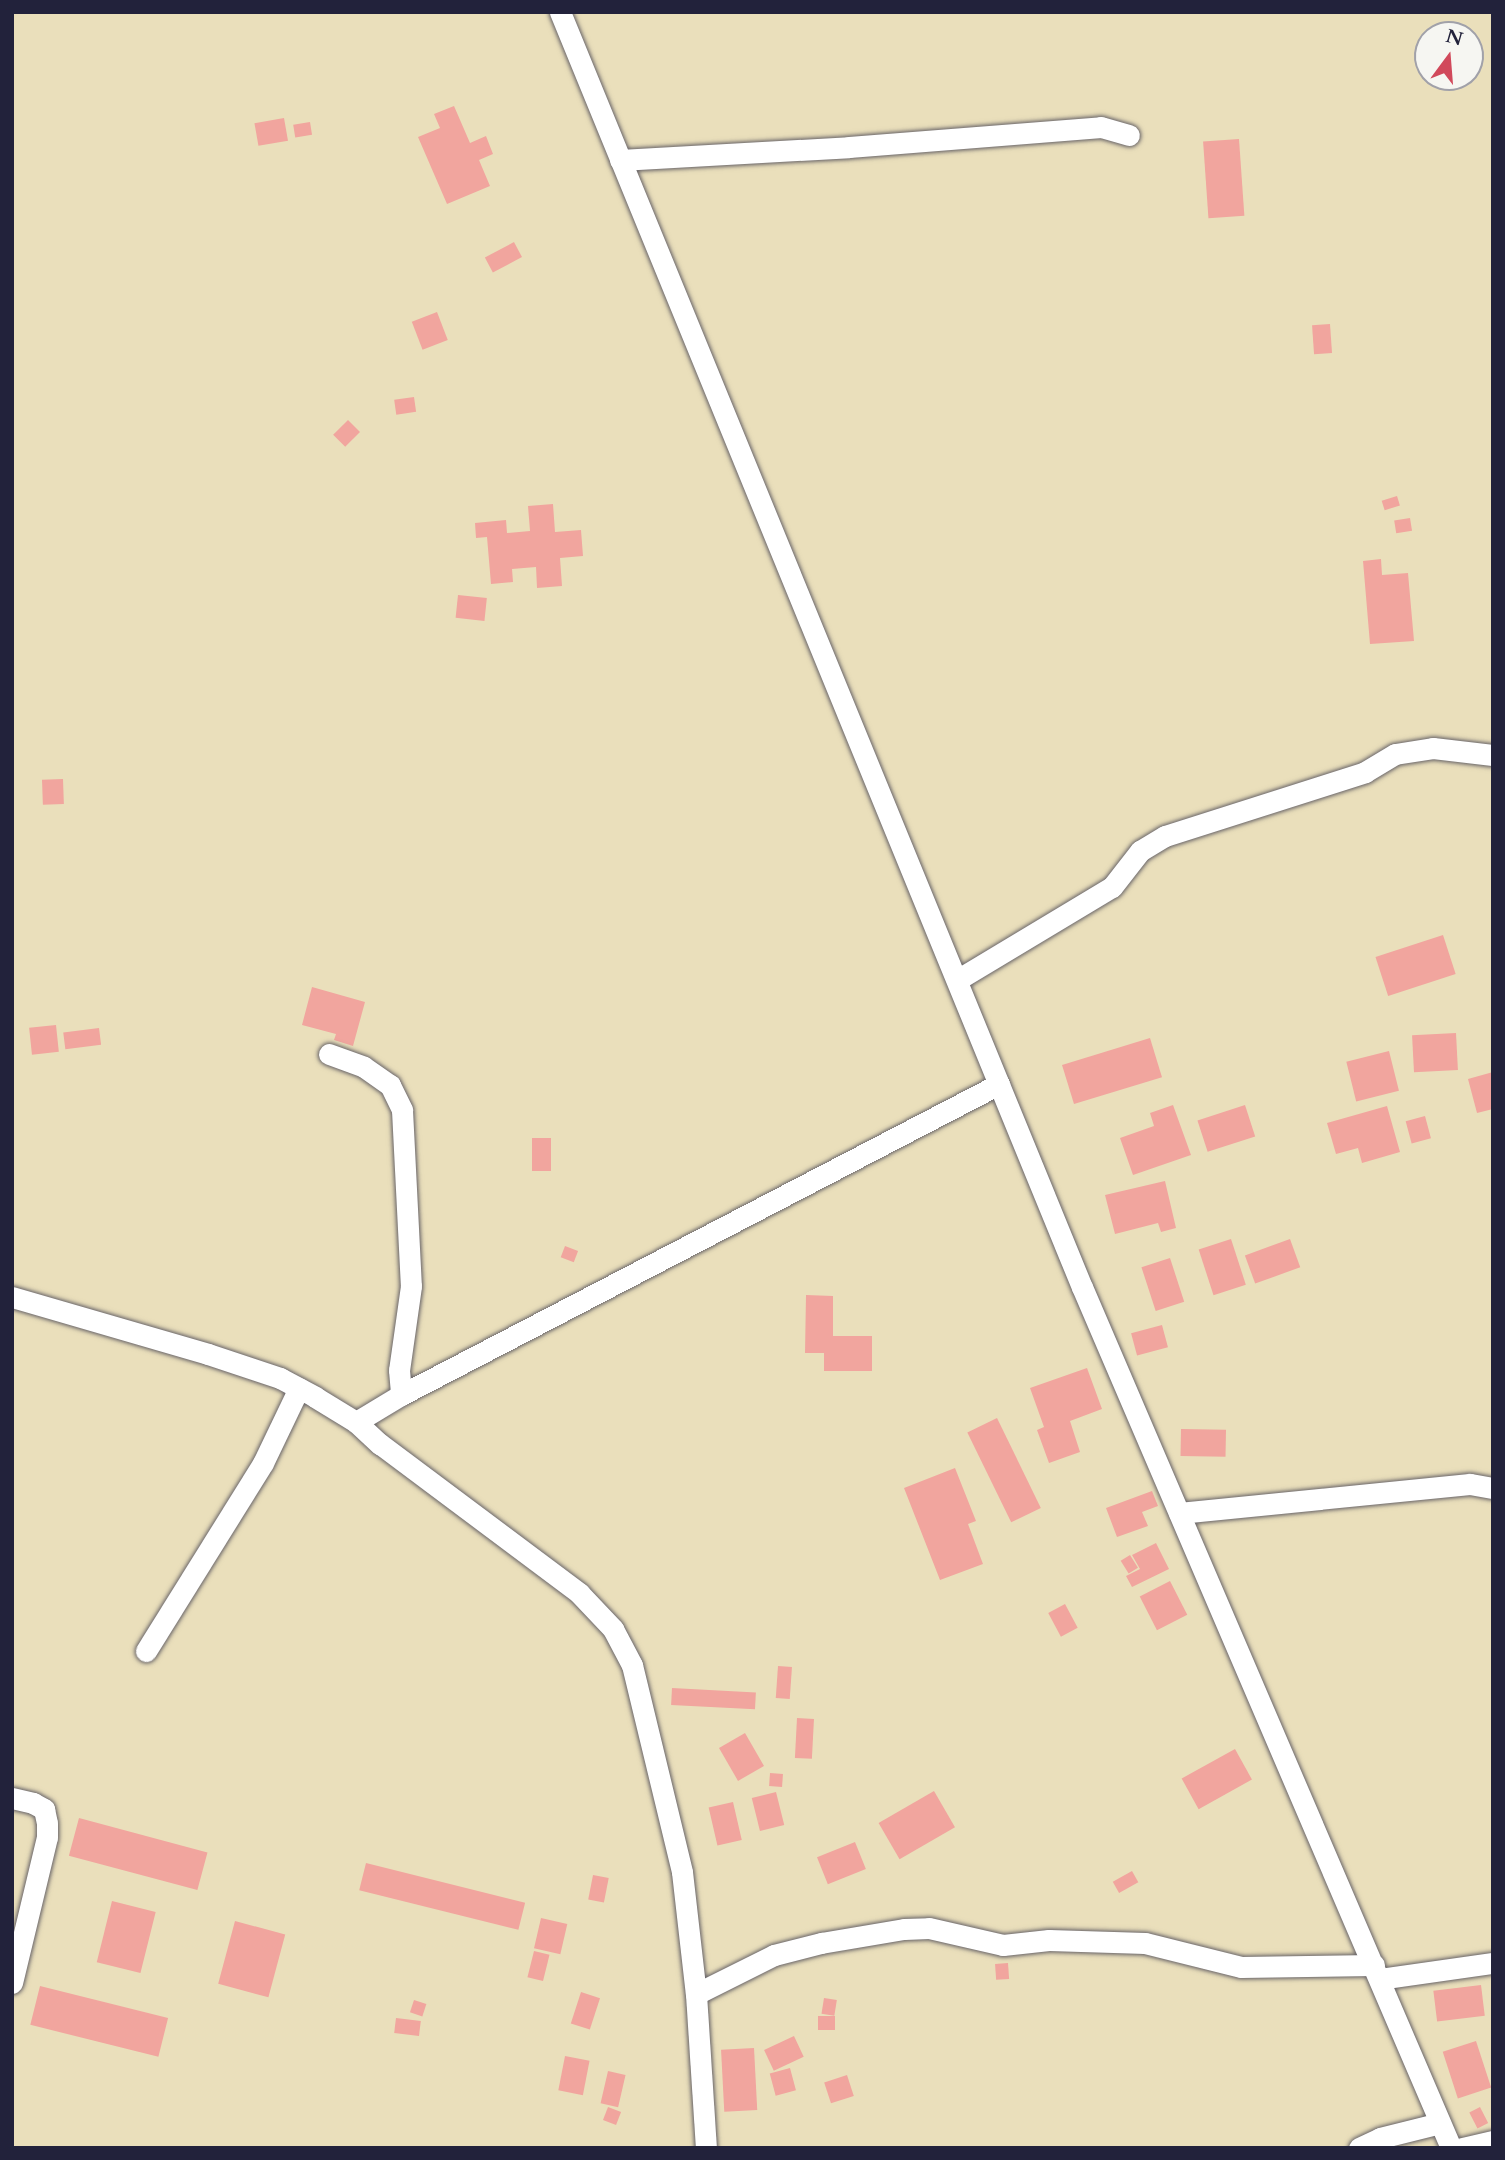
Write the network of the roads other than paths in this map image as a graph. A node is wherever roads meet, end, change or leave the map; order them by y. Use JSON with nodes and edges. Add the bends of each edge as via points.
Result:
{"nodes":[{"id":1,"x":560,"y":12,"type":"edge"},
{"id":2,"x":1129,"y":135,"type":"dead end"},
{"id":3,"x":620,"y":160,"type":"junction"},
{"id":4,"x":1493,"y":755,"type":"edge"},
{"id":5,"x":957,"y":980,"type":"junction"},
{"id":6,"x":329,"y":1054,"type":"dead end"},
{"id":7,"x":999,"y":1084,"type":"junction"},
{"id":8,"x":12,"y":1297,"type":"edge"},
{"id":9,"x":299,"y":1388,"type":"junction"},
{"id":10,"x":401,"y":1395,"type":"junction"},
{"id":11,"x":356,"y":1422,"type":"junction"},
{"id":12,"x":1493,"y":1488,"type":"edge"},
{"id":13,"x":1179,"y":1513,"type":"junction"},
{"id":14,"x":146,"y":1651,"type":"dead end"},
{"id":15,"x":12,"y":1798,"type":"edge"},
{"id":16,"x":1493,"y":1963,"type":"edge"},
{"id":17,"x":1377,"y":1972,"type":"junction"},
{"id":18,"x":12,"y":1983,"type":"edge"},
{"id":19,"x":696,"y":1994,"type":"junction"},
{"id":20,"x":1440,"y":2123,"type":"junction"},
{"id":21,"x":1493,"y":2141,"type":"edge"},
{"id":22,"x":706,"y":2148,"type":"edge"},
{"id":23,"x":1359,"y":2148,"type":"edge"},
{"id":24,"x":1451,"y":2148,"type":"edge"},
{"id":25,"x":1462,"y":2148,"type":"edge"}],
"edges":[{"from":1,"to":3,"type":"street"},
{"from":2,"to":3,"type":"street","via":[[1101,127]]},
{"from":3,"to":5,"type":"street"},
{"from":4,"to":5,"type":"street","via":[[1433,748],[1395,754],[1365,772],[1165,836],[1140,851],[1112,887]]},
{"from":5,"to":7,"type":"street"},
{"from":6,"to":10,"type":"street","via":[[364,1067],[390,1085],[402,1110],[411,1286],[399,1370]]},
{"from":7,"to":10,"type":"street"},
{"from":7,"to":13,"type":"street"},
{"from":8,"to":9,"type":"street","via":[[197,1350]]},
{"from":9,"to":11,"type":"street"},
{"from":9,"to":14,"type":"street","via":[[263,1463]]},
{"from":10,"to":11,"type":"street"},
{"from":11,"to":19,"type":"street","via":[[579,1593],[613,1629],[632,1665],[654,1748],[681,1872]]},
{"from":12,"to":13,"type":"street","via":[[1470,1484]]},
{"from":13,"to":17,"type":"street"},
{"from":15,"to":18,"type":"street","via":[[44,1809],[47,1837]]},
{"from":16,"to":17,"type":"street"},
{"from":17,"to":19,"type":"street","via":[[1241,1968],[1144,1943],[1049,1940],[1003,1945],[929,1928],[821,1943],[774,1955]]},
{"from":17,"to":20,"type":"street"},
{"from":19,"to":22,"type":"street"},
{"from":20,"to":23,"type":"street"},
{"from":20,"to":24,"type":"street"},
{"from":21,"to":25,"type":"street"}]}
